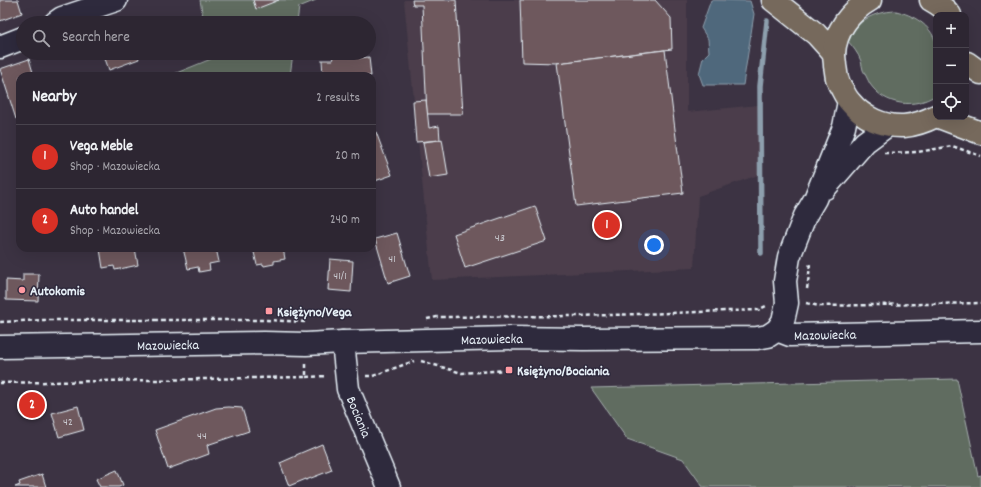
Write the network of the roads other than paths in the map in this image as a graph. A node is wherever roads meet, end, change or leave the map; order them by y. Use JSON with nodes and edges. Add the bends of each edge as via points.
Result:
{"nodes":[{"id":1,"x":116,"y":0,"type":"edge"},
{"id":2,"x":773,"y":0,"type":"edge"},
{"id":3,"x":870,"y":0,"type":"edge"},
{"id":4,"x":58,"y":14,"type":"edge"},
{"id":5,"x":16,"y":41,"type":"edge"},
{"id":6,"x":0,"y":47,"type":"edge"},
{"id":7,"x":834,"y":54,"type":"junction"},
{"id":8,"x":849,"y":102,"type":"junction"},
{"id":9,"x":933,"y":118,"type":"edge"},
{"id":10,"x":947,"y":120,"type":"edge"},
{"id":11,"x":888,"y":125,"type":"junction"},
{"id":12,"x":981,"y":133,"type":"edge"},
{"id":13,"x":815,"y":199,"type":"junction"},
{"id":14,"x":776,"y":330,"type":"junction"},
{"id":15,"x":981,"y":331,"type":"edge"},
{"id":16,"x":343,"y":342,"type":"junction"},
{"id":17,"x":0,"y":347,"type":"edge"},
{"id":18,"x":389,"y":487,"type":"edge"}],
"edges":[{"from":1,"to":4,"type":"street"},
{"from":2,"to":7,"type":"main road","via":[[816,34]]},
{"from":3,"to":7,"type":"main road","via":[[860,6],[842,27]]},
{"from":5,"to":6,"type":"street"},
{"from":7,"to":8,"type":"main road","via":[[837,79]]},
{"from":8,"to":11,"type":"main road","via":[[866,117]]},
{"from":8,"to":13,"type":"street","via":[[844,127]]},
{"from":9,"to":11,"type":"main road","via":[[905,126]]},
{"from":10,"to":12,"type":"main road"},
{"from":11,"to":13,"type":"street","via":[[865,142]]},
{"from":13,"to":14,"type":"street","via":[[805,216],[789,257],[785,281],[795,303]]},
{"from":14,"to":15,"type":"street","name":"Mazowiecka","via":[[790,334]]},
{"from":14,"to":16,"type":"street","name":"Mazowiecka","via":[[768,336],[756,338],[510,338]]},
{"from":16,"to":17,"type":"street","name":"Mazowiecka"},
{"from":16,"to":18,"type":"street","name":"Bociania","via":[[348,389]]}]}
